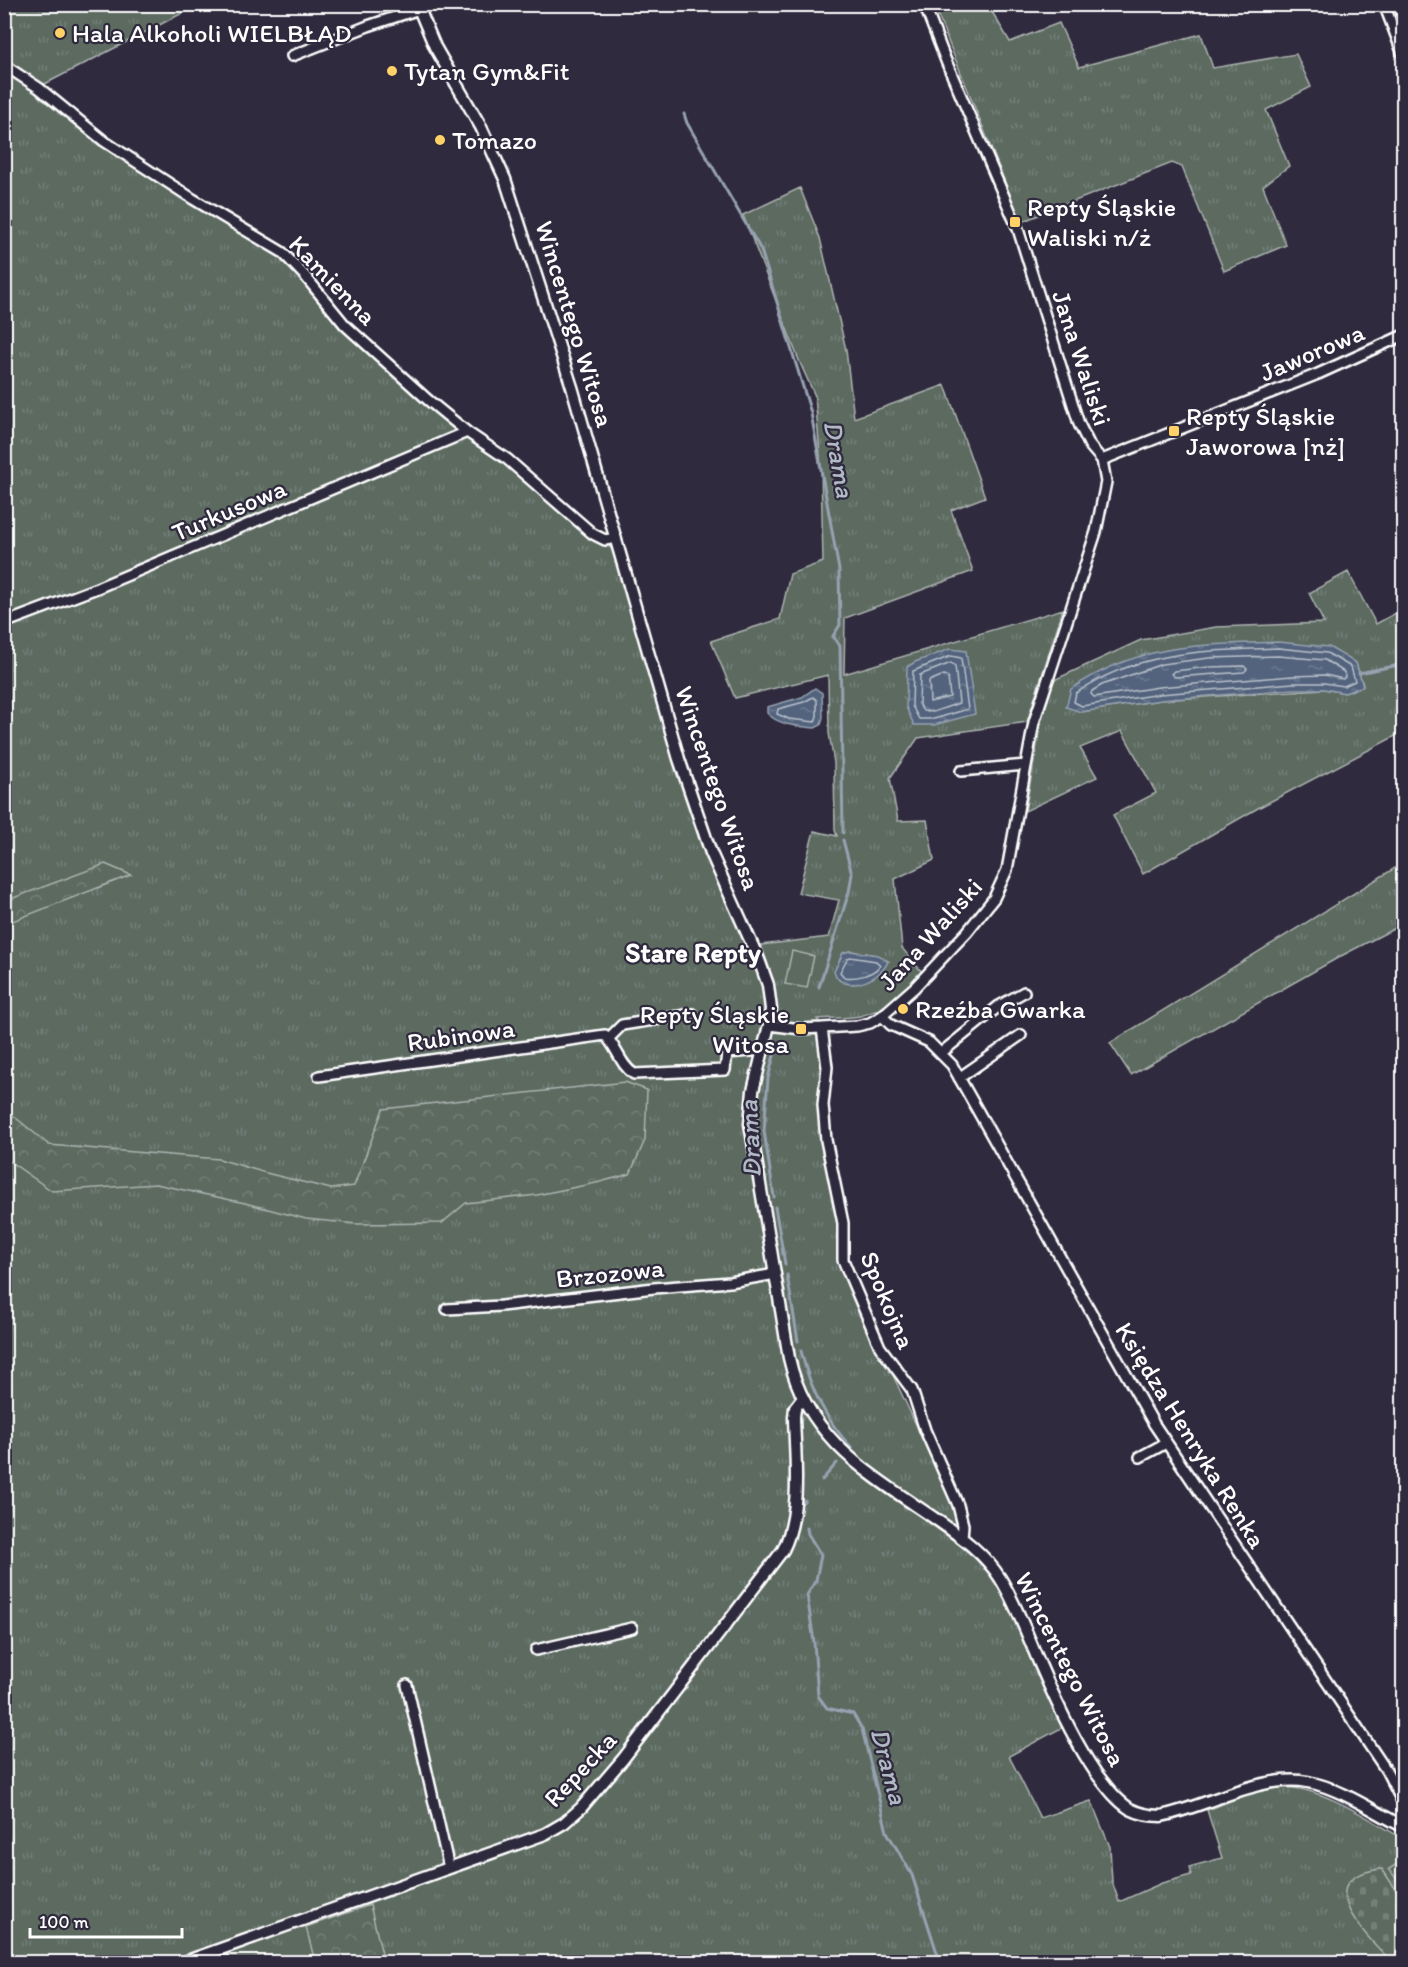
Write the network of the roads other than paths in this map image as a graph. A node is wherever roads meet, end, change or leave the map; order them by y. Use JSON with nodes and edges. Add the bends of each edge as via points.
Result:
{"nodes":[{"id":1,"x":924,"y":4,"type":"edge"},
{"id":2,"x":1384,"y":4,"type":"edge"},
{"id":3,"x":418,"y":7,"type":"edge"},
{"id":4,"x":292,"y":56,"type":"dead end"},
{"id":5,"x":1404,"y":57,"type":"edge"},
{"id":6,"x":4,"y":65,"type":"edge"},
{"id":7,"x":1404,"y":335,"type":"edge"},
{"id":8,"x":467,"y":432,"type":"junction"},
{"id":9,"x":1102,"y":460,"type":"junction"},
{"id":10,"x":616,"y":538,"type":"junction"},
{"id":11,"x":4,"y":623,"type":"edge"},
{"id":12,"x":1026,"y":765,"type":"junction"},
{"id":13,"x":961,"y":771,"type":"dead end"},
{"id":14,"x":1024,"y":992,"type":"dead end"},
{"id":15,"x":692,"y":1014,"type":"dead end"},
{"id":16,"x":882,"y":1016,"type":"junction"},
{"id":17,"x":769,"y":1025,"type":"junction"},
{"id":18,"x":822,"y":1028,"type":"junction"},
{"id":19,"x":1021,"y":1035,"type":"dead end"},
{"id":20,"x":609,"y":1038,"type":"junction"},
{"id":21,"x":763,"y":1050,"type":"junction"},
{"id":22,"x":941,"y":1053,"type":"junction"},
{"id":23,"x":319,"y":1076,"type":"dead end"},
{"id":24,"x":958,"y":1078,"type":"junction"},
{"id":25,"x":774,"y":1270,"type":"junction"},
{"id":26,"x":447,"y":1309,"type":"dead end"},
{"id":27,"x":802,"y":1399,"type":"junction"},
{"id":28,"x":1166,"y":1443,"type":"junction"},
{"id":29,"x":1140,"y":1457,"type":"dead end"},
{"id":30,"x":962,"y":1538,"type":"junction"},
{"id":31,"x":632,"y":1628,"type":"dead end"},
{"id":32,"x":536,"y":1650,"type":"dead end"},
{"id":33,"x":407,"y":1685,"type":"dead end"},
{"id":34,"x":1404,"y":1805,"type":"edge"},
{"id":35,"x":1404,"y":1827,"type":"edge"},
{"id":36,"x":449,"y":1868,"type":"junction"},
{"id":37,"x":184,"y":1962,"type":"edge"}],
"edges":[{"from":1,"to":9,"type":"street","name":"Jana Waliski","via":[[1018,229],[1079,424]]},
{"from":2,"to":5,"type":"street"},
{"from":3,"to":4,"type":"street"},
{"from":3,"to":10,"type":"street","name":"Wincentego Witosa","via":[[505,180]]},
{"from":6,"to":8,"type":"street","name":"Kamienna","via":[[104,141],[282,252],[345,325]]},
{"from":7,"to":9,"type":"street","name":"Jaworowa"},
{"from":8,"to":10,"type":"street","name":"Kamienna","via":[[507,459],[593,534],[605,540]]},
{"from":8,"to":11,"type":"street","name":"Turkusowa","via":[[97,588]]},
{"from":9,"to":12,"type":"street","name":"Jana Waliski","via":[[1106,482],[1103,504],[1034,722]]},
{"from":10,"to":17,"type":"street","name":"Wincentego Witosa","via":[[688,787],[711,853],[768,985]]},
{"from":12,"to":13,"type":"street"},
{"from":12,"to":16,"type":"street","name":"Jana Waliski","via":[[1002,885],[967,933]]},
{"from":14,"to":22,"type":"street","via":[[999,1006]]},
{"from":15,"to":20,"type":"street","via":[[622,1025]]},
{"from":16,"to":18,"type":"street","name":"Jana Waliski","via":[[857,1026]]},
{"from":16,"to":22,"type":"street","name":"Księdza Henryka Renka"},
{"from":17,"to":18,"type":"street","name":"Jana Waliski"},
{"from":17,"to":21,"type":"street","name":"Wincentego Witosa"},
{"from":18,"to":30,"type":"street","name":"Spokojna","via":[[827,1067],[826,1140],[843,1223],[843,1260],[880,1347],[912,1390],[958,1505]]},
{"from":19,"to":24,"type":"street"},
{"from":20,"to":21,"type":"street","via":[[620,1060],[634,1074],[725,1070],[728,1053]]},
{"from":20,"to":23,"type":"street","name":"Rubinowa","via":[[605,1035]]},
{"from":21,"to":25,"type":"street","name":"Wincentego Witosa","via":[[750,1124]]},
{"from":22,"to":24,"type":"street","name":"Księdza Henryka Renka"},
{"from":24,"to":28,"type":"street","name":"Księdza Henryka Renka"},
{"from":25,"to":26,"type":"street","name":"Brzozowa","via":[[770,1275],[730,1282]]},
{"from":25,"to":27,"type":"street","name":"Wincentego Witosa","via":[[789,1358]]},
{"from":27,"to":30,"type":"street","name":"Wincentego Witosa","via":[[838,1446],[866,1471]]},
{"from":27,"to":36,"type":"street","name":"Repecka","via":[[794,1417],[791,1531],[773,1564],[581,1808],[545,1834]]},
{"from":28,"to":29,"type":"street"},
{"from":28,"to":34,"type":"street","name":"Księdza Henryka Renka","via":[[1386,1770]]},
{"from":30,"to":35,"type":"street","name":"Wincentego Witosa","via":[[988,1562],[1012,1597],[1061,1712],[1087,1760],[1113,1795],[1129,1808],[1161,1816],[1264,1783],[1292,1780],[1329,1789]]},
{"from":31,"to":32,"type":"street"},
{"from":33,"to":36,"type":"street"},
{"from":36,"to":37,"type":"street","name":"Repecka"}]}
